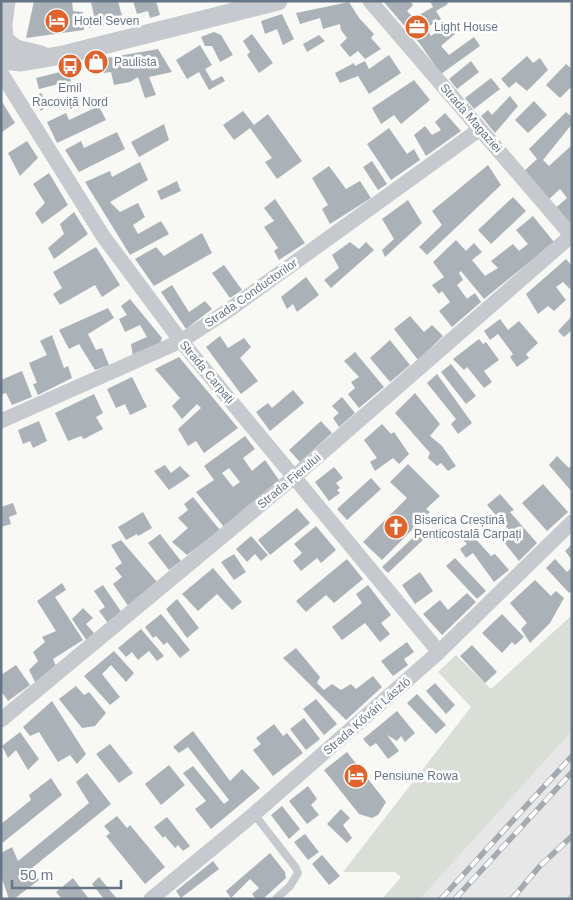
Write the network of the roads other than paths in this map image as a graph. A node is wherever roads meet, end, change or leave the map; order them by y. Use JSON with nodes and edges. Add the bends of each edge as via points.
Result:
{"nodes":[{"id":1,"x":8,"y":1,"type":"edge"},
{"id":2,"x":278,"y":1,"type":"edge"},
{"id":3,"x":370,"y":1,"type":"edge"},
{"id":4,"x":3,"y":45,"type":"edge"},
{"id":5,"x":1,"y":73,"type":"edge"},
{"id":6,"x":480,"y":129,"type":"junction"},
{"id":7,"x":572,"y":235,"type":"edge"},
{"id":8,"x":181,"y":341,"type":"junction"},
{"id":9,"x":1,"y":421,"type":"edge"},
{"id":10,"x":294,"y":477,"type":"junction"},
{"id":11,"x":572,"y":522,"type":"edge"},
{"id":12,"x":439,"y":652,"type":"junction"},
{"id":13,"x":1,"y":720,"type":"edge"},
{"id":14,"x":254,"y":814,"type":"junction"},
{"id":15,"x":151,"y":899,"type":"edge"},
{"id":16,"x":276,"y":899,"type":"edge"}],
"edges":[{"from":1,"to":4,"type":"street"},
{"from":2,"to":4,"type":"street","via":[[49,57]]},
{"from":3,"to":6,"type":"street","name":"Strada Magaziei"},
{"from":5,"to":8,"type":"street","name":"Strada Carpați","via":[[104,236]]},
{"from":6,"to":7,"type":"street","name":"Strada Magaziei"},
{"from":6,"to":8,"type":"street","name":"Strada Conductorilor"},
{"from":7,"to":10,"type":"street","name":"Strada Fierului"},
{"from":8,"to":9,"type":"street","name":"Strada Conductorilor"},
{"from":8,"to":10,"type":"street","name":"Strada Carpați"},
{"from":10,"to":12,"type":"street","name":"Strada Carpați"},
{"from":10,"to":13,"type":"street","name":"Strada Fierului"},
{"from":11,"to":12,"type":"street","name":"Strada Kővári László"},
{"from":12,"to":14,"type":"street","name":"Strada Kővári László"},
{"from":14,"to":15,"type":"street","name":"Strada Kővári László"},
{"from":14,"to":16,"type":"lane","via":[[298,874]]}]}
